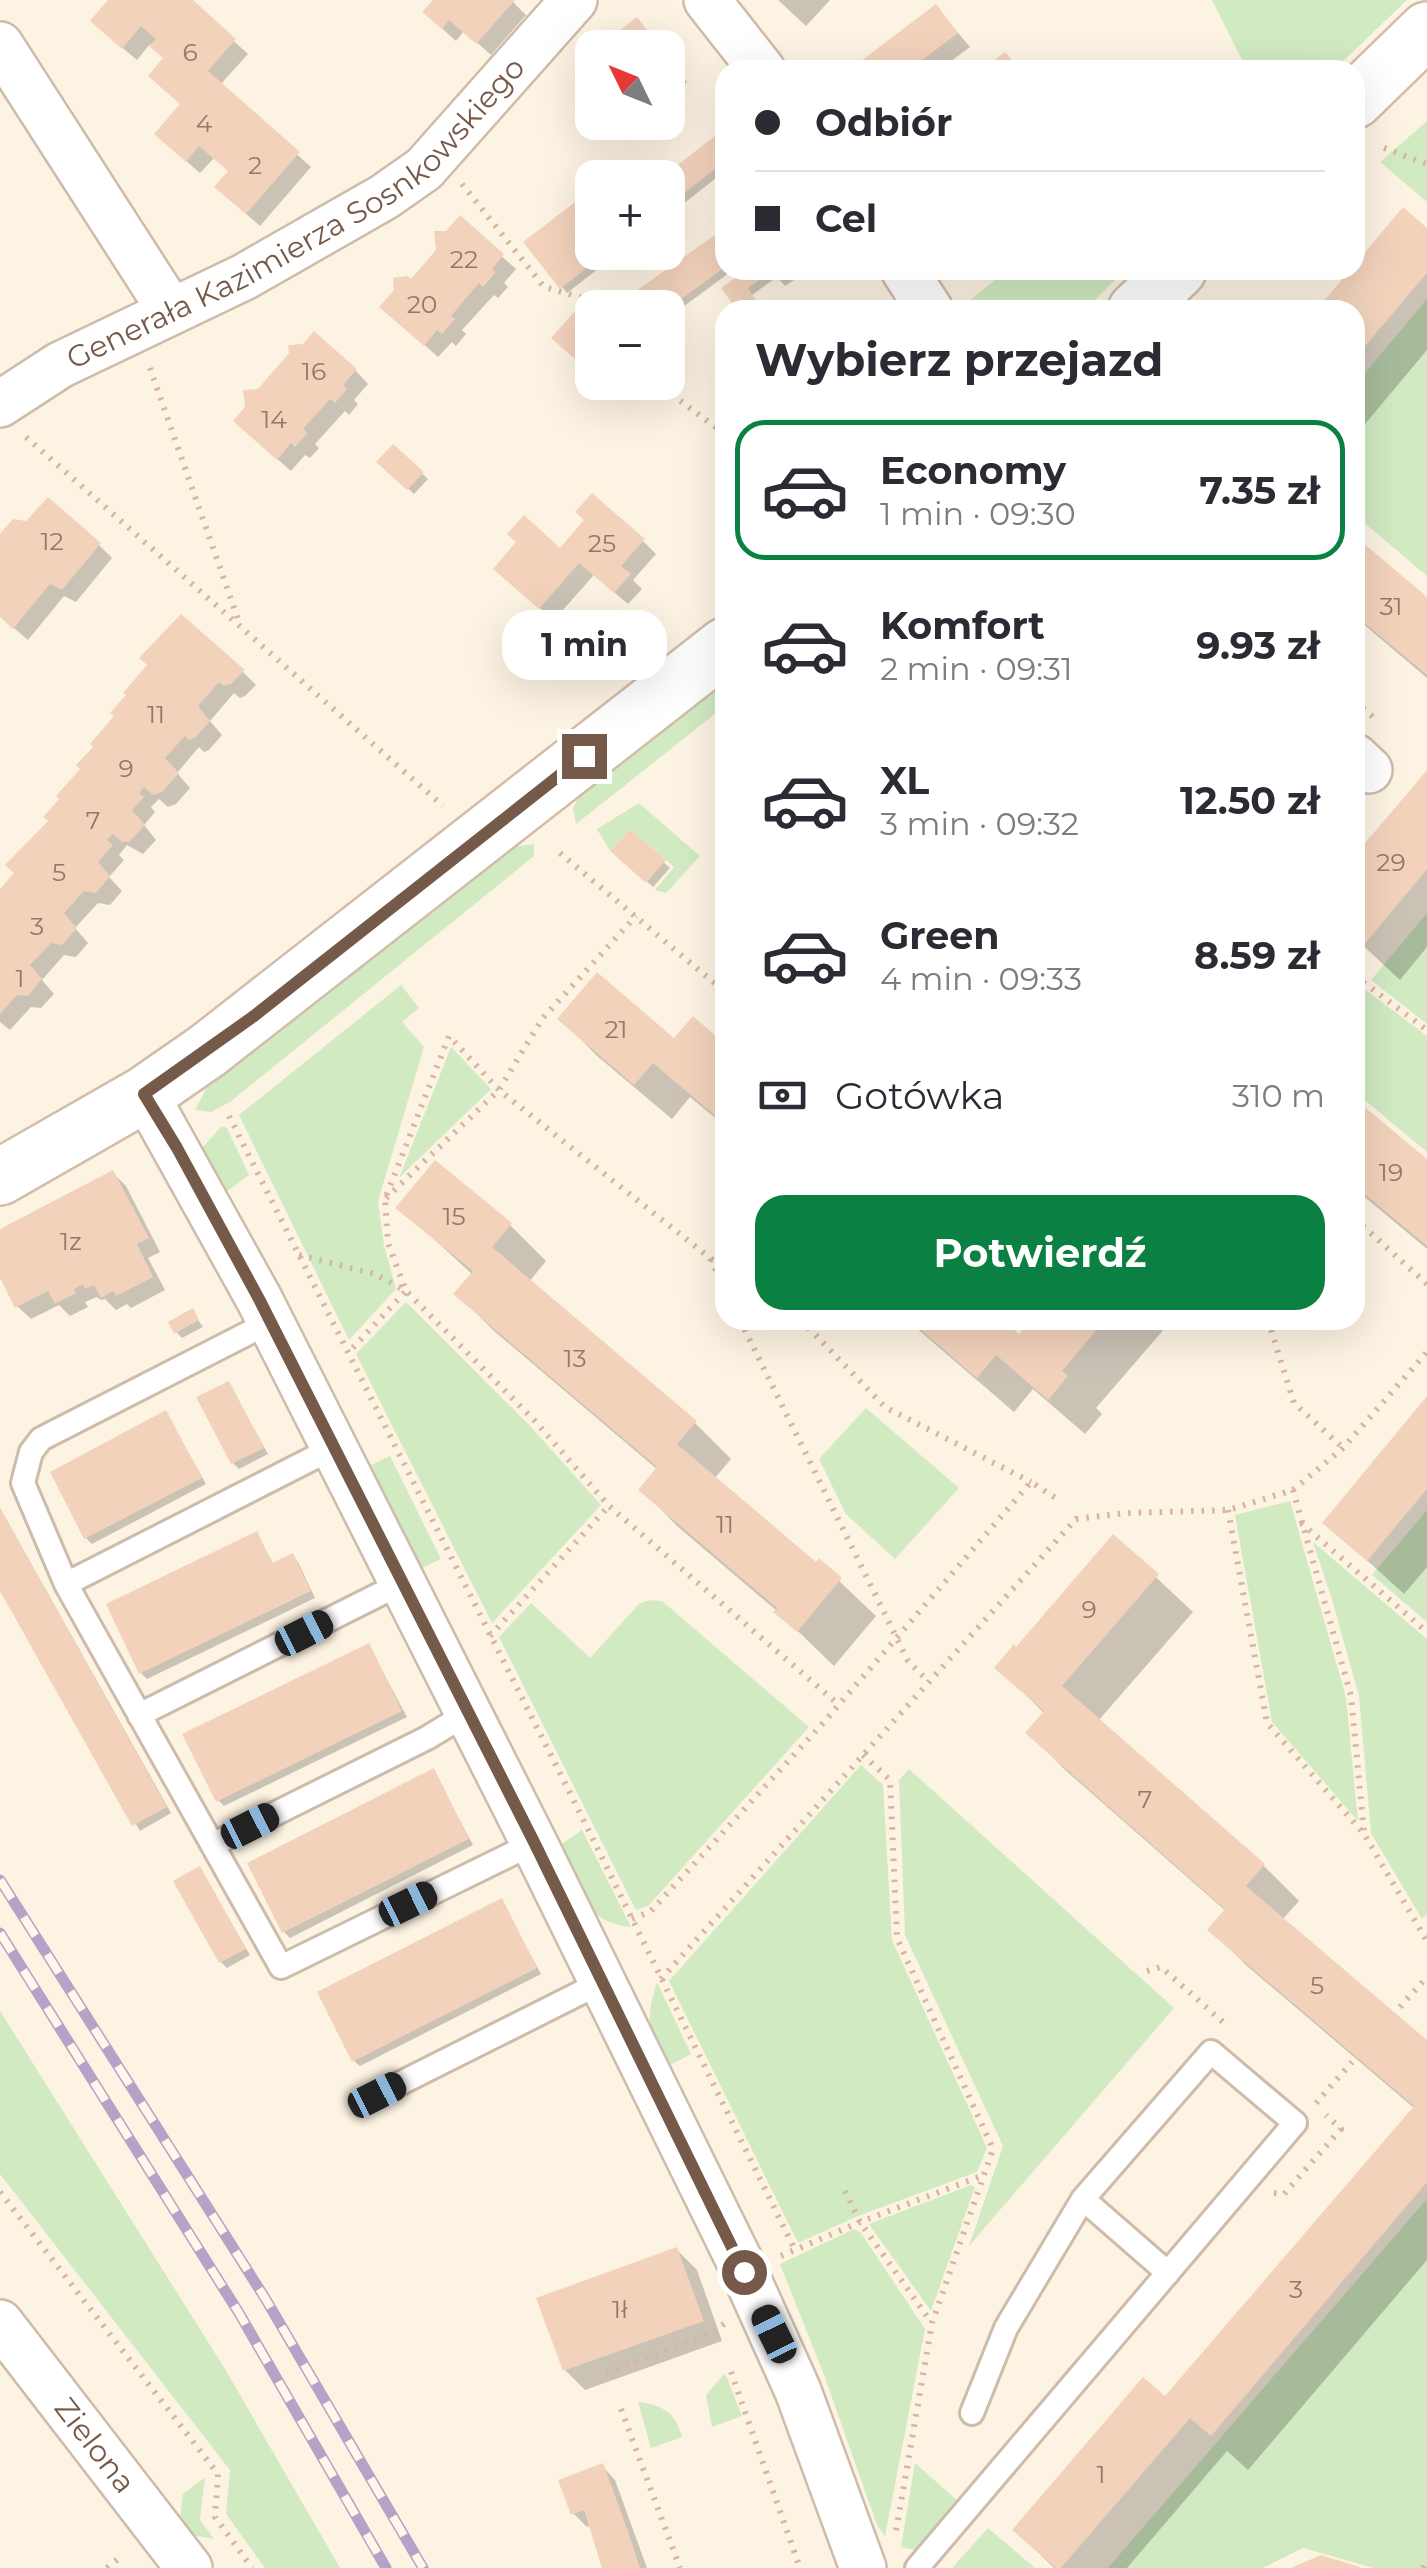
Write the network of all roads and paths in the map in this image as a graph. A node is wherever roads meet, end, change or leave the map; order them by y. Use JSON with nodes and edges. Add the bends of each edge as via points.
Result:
{"nodes":[{"id":1,"x":574,"y":0,"type":"edge"},
{"id":2,"x":706,"y":0,"type":"edge"},
{"id":3,"x":1427,"y":30,"type":"edge"},
{"id":4,"x":0,"y":44,"type":"edge"},
{"id":5,"x":754,"y":60,"type":"edge"},
{"id":6,"x":1365,"y":90,"type":"edge"},
{"id":7,"x":1384,"y":148,"type":"dead end"},
{"id":8,"x":1427,"y":164,"type":"edge"},
{"id":9,"x":452,"y":171,"type":"dead end"},
{"id":10,"x":1168,"y":280,"type":"edge"},
{"id":11,"x":575,"y":296,"type":"edge"},
{"id":12,"x":1146,"y":300,"type":"edge"},
{"id":13,"x":172,"y":311,"type":"junction"},
{"id":14,"x":150,"y":366,"type":"dead end"},
{"id":15,"x":679,"y":400,"type":"edge"},
{"id":16,"x":12,"y":420,"type":"edge"},
{"id":17,"x":715,"y":427,"type":"edge"},
{"id":18,"x":241,"y":629,"type":"junction"},
{"id":19,"x":715,"y":654,"type":"edge"},
{"id":20,"x":431,"y":820,"type":"dead end"},
{"id":21,"x":560,"y":852,"type":"dead end"},
{"id":22,"x":636,"y":916,"type":"junction"},
{"id":23,"x":715,"y":983,"type":"edge"},
{"id":24,"x":1365,"y":984,"type":"edge"},
{"id":25,"x":1427,"y":1030,"type":"edge"},
{"id":26,"x":499,"y":1090,"type":"junction"},
{"id":27,"x":144,"y":1094,"type":"junction"},
{"id":28,"x":229,"y":1116,"type":"dead end"},
{"id":29,"x":0,"y":1177,"type":"edge"},
{"id":30,"x":384,"y":1199,"type":"junction"},
{"id":31,"x":1365,"y":1229,"type":"edge"},
{"id":32,"x":299,"y":1256,"type":"junction"},
{"id":33,"x":710,"y":1258,"type":"junction"},
{"id":34,"x":715,"y":1260,"type":"edge"},
{"id":35,"x":715,"y":1268,"type":"edge"},
{"id":36,"x":1427,"y":1284,"type":"edge"},
{"id":37,"x":406,"y":1290,"type":"junction"},
{"id":38,"x":270,"y":1322,"type":"junction"},
{"id":39,"x":745,"y":1330,"type":"edge"},
{"id":40,"x":810,"y":1330,"type":"edge"},
{"id":41,"x":1271,"y":1330,"type":"edge"},
{"id":42,"x":1427,"y":1352,"type":"edge"},
{"id":43,"x":348,"y":1353,"type":"junction"},
{"id":44,"x":333,"y":1448,"type":"junction"},
{"id":45,"x":1344,"y":1448,"type":"junction"},
{"id":46,"x":1031,"y":1482,"type":"junction"},
{"id":47,"x":1292,"y":1490,"type":"junction"},
{"id":48,"x":1057,"y":1499,"type":"dead end"},
{"id":49,"x":609,"y":1506,"type":"junction"},
{"id":50,"x":1228,"y":1510,"type":"junction"},
{"id":51,"x":1300,"y":1522,"type":"junction"},
{"id":52,"x":66,"y":1584,"type":"junction"},
{"id":53,"x":402,"y":1584,"type":"junction"},
{"id":54,"x":1427,"y":1632,"type":"edge"},
{"id":55,"x":490,"y":1636,"type":"junction"},
{"id":56,"x":896,"y":1638,"type":"junction"},
{"id":57,"x":927,"y":1680,"type":"junction"},
{"id":58,"x":838,"y":1704,"type":"junction"},
{"id":59,"x":468,"y":1713,"type":"junction"},
{"id":60,"x":140,"y":1714,"type":"junction"},
{"id":61,"x":863,"y":1755,"type":"junction"},
{"id":62,"x":1364,"y":1834,"type":"junction"},
{"id":63,"x":534,"y":1842,"type":"junction"},
{"id":64,"x":214,"y":1844,"type":"junction"},
{"id":65,"x":632,"y":1919,"type":"junction"},
{"id":66,"x":1424,"y":1927,"type":"edge"},
{"id":67,"x":1427,"y":1941,"type":"edge"},
{"id":68,"x":1427,"y":1978,"type":"edge"},
{"id":69,"x":661,"y":1979,"type":"junction"},
{"id":70,"x":602,"y":1982,"type":"junction"},
{"id":71,"x":1400,"y":2006,"type":"dead end"},
{"id":72,"x":1352,"y":2062,"type":"dead end"},
{"id":73,"x":377,"y":2095,"type":"dead end"},
{"id":74,"x":1315,"y":2104,"type":"dead end"},
{"id":75,"x":984,"y":2176,"type":"junction"},
{"id":76,"x":845,"y":2190,"type":"dead end"},
{"id":77,"x":0,"y":2192,"type":"edge"},
{"id":78,"x":1083,"y":2199,"type":"junction"},
{"id":79,"x":860,"y":2222,"type":"junction"},
{"id":80,"x":795,"y":2250,"type":"junction"},
{"id":81,"x":769,"y":2262,"type":"dead end"},
{"id":82,"x":1168,"y":2273,"type":"junction"},
{"id":83,"x":0,"y":2323,"type":"edge"},
{"id":84,"x":932,"y":2323,"type":"junction"},
{"id":85,"x":731,"y":2372,"type":"dead end"},
{"id":86,"x":621,"y":2410,"type":"dead end"},
{"id":87,"x":972,"y":2413,"type":"dead end"},
{"id":88,"x":895,"y":2537,"type":"dead end"},
{"id":89,"x":123,"y":2555,"type":"dead end"},
{"id":90,"x":1427,"y":2561,"type":"edge"},
{"id":91,"x":107,"y":2568,"type":"edge"},
{"id":92,"x":189,"y":2568,"type":"edge"},
{"id":93,"x":252,"y":2568,"type":"edge"},
{"id":94,"x":680,"y":2568,"type":"edge"},
{"id":95,"x":800,"y":2568,"type":"edge"},
{"id":96,"x":862,"y":2568,"type":"edge"},
{"id":97,"x":916,"y":2568,"type":"edge"},
{"id":98,"x":1423,"y":2568,"type":"edge"}],
"edges":[{"from":1,"to":13,"type":"street","name":"Generała Kazimierza Sosnkowskiego","via":[[424,170],[244,277]]},
{"from":2,"to":5,"type":"street"},
{"from":3,"to":6,"type":"main road"},
{"from":4,"to":13,"type":"street"},
{"from":7,"to":8,"type":"path"},
{"from":9,"to":11,"type":"path","via":[[544,287]]},
{"from":10,"to":12,"type":"main road"},
{"from":13,"to":16,"type":"street","name":"Generała Kazimierza Sosnkowskiego","via":[[60,365]]},
{"from":14,"to":18,"type":"path"},
{"from":15,"to":17,"type":"path"},
{"from":16,"to":18,"type":"path"},
{"from":18,"to":20,"type":"path","via":[[446,808]]},
{"from":19,"to":27,"type":"main road","via":[[254,1016]]},
{"from":21,"to":22,"type":"path"},
{"from":22,"to":23,"type":"path"},
{"from":22,"to":26,"type":"path","via":[[542,1019]]},
{"from":24,"to":25,"type":"path"},
{"from":26,"to":30,"type":"path"},
{"from":26,"to":30,"type":"path","via":[[449,1036]]},
{"from":26,"to":33,"type":"path"},
{"from":27,"to":29,"type":"main road"},
{"from":27,"to":38,"type":"street"},
{"from":28,"to":32,"type":"path"},
{"from":30,"to":37,"type":"path","via":[[388,1243]]},
{"from":31,"to":36,"type":"path"},
{"from":32,"to":37,"type":"path","via":[[375,1274]]},
{"from":32,"to":43,"type":"path"},
{"from":33,"to":34,"type":"path"},
{"from":33,"to":35,"type":"path"},
{"from":37,"to":43,"type":"path"},
{"from":37,"to":49,"type":"path"},
{"from":38,"to":44,"type":"street"},
{"from":38,"to":52,"type":"lane","via":[[40,1440],[23,1483]]},
{"from":39,"to":56,"type":"path"},
{"from":40,"to":46,"type":"path","via":[[885,1407]]},
{"from":41,"to":45,"type":"path","via":[[1294,1403]]},
{"from":42,"to":45,"type":"path"},
{"from":43,"to":55,"type":"path"},
{"from":44,"to":52,"type":"lane"},
{"from":44,"to":53,"type":"street"},
{"from":45,"to":47,"type":"path"},
{"from":46,"to":48,"type":"path"},
{"from":46,"to":56,"type":"path"},
{"from":47,"to":50,"type":"path"},
{"from":47,"to":51,"type":"path"},
{"from":49,"to":55,"type":"path"},
{"from":49,"to":58,"type":"path"},
{"from":50,"to":57,"type":"path","via":[[1076,1519]]},
{"from":50,"to":62,"type":"path","via":[[1266,1723]]},
{"from":51,"to":54,"type":"path"},
{"from":51,"to":62,"type":"path","via":[[1351,1696]]},
{"from":52,"to":60,"type":"lane"},
{"from":53,"to":59,"type":"street"},
{"from":53,"to":60,"type":"lane"},
{"from":55,"to":65,"type":"path"},
{"from":56,"to":57,"type":"path"},
{"from":56,"to":58,"type":"path"},
{"from":57,"to":61,"type":"path"},
{"from":58,"to":65,"type":"path","via":[[652,1911]]},
{"from":59,"to":63,"type":"street"},
{"from":59,"to":64,"type":"lane"},
{"from":60,"to":64,"type":"lane"},
{"from":61,"to":69,"type":"path"},
{"from":61,"to":75,"type":"path","via":[[890,1780],[898,1938],[985,2124],[993,2149]]},
{"from":62,"to":66,"type":"path"},
{"from":63,"to":64,"type":"lane","via":[[281,1966]]},
{"from":63,"to":70,"type":"street"},
{"from":65,"to":69,"type":"path"},
{"from":66,"to":67,"type":"path"},
{"from":68,"to":71,"type":"path"},
{"from":69,"to":80,"type":"path"},
{"from":70,"to":73,"type":"lane"},
{"from":70,"to":96,"type":"street","via":[[774,2334]]},
{"from":72,"to":74,"type":"path"},
{"from":75,"to":79,"type":"path"},
{"from":75,"to":84,"type":"path"},
{"from":76,"to":79,"type":"path"},
{"from":77,"to":93,"type":"path","via":[[218,2474],[215,2517]]},
{"from":78,"to":82,"type":"lane"},
{"from":78,"to":82,"type":"lane","via":[[1211,2052],[1295,2123]]},
{"from":78,"to":87,"type":"lane","via":[[1006,2328]]},
{"from":79,"to":80,"type":"path"},
{"from":79,"to":84,"type":"path"},
{"from":80,"to":81,"type":"path"},
{"from":82,"to":97,"type":"lane"},
{"from":83,"to":92,"type":"street","name":"Zielona"},
{"from":84,"to":88,"type":"path"},
{"from":85,"to":95,"type":"path"},
{"from":86,"to":94,"type":"path"},
{"from":89,"to":91,"type":"path"},
{"from":90,"to":98,"type":"path"}]}
